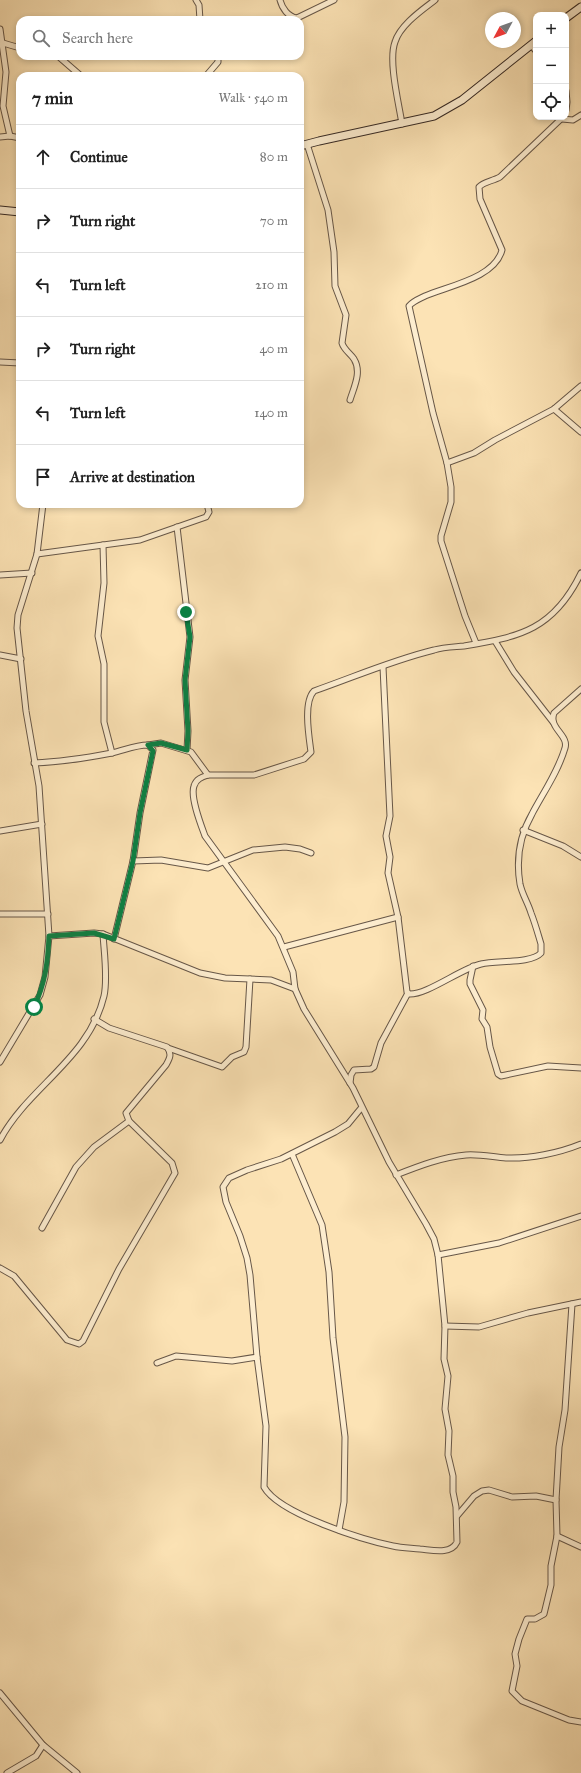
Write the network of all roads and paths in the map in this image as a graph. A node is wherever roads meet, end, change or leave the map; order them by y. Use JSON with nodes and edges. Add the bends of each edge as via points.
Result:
{"nodes":[{"id":1,"x":196,"y":0,"type":"edge"},
{"id":2,"x":280,"y":0,"type":"edge"},
{"id":3,"x":334,"y":0,"type":"edge"},
{"id":4,"x":435,"y":0,"type":"edge"},
{"id":5,"x":581,"y":7,"type":"edge"},
{"id":6,"x":200,"y":16,"type":"edge"},
{"id":7,"x":292,"y":16,"type":"edge"},
{"id":8,"x":301,"y":16,"type":"edge"},
{"id":9,"x":569,"y":16,"type":"edge"},
{"id":10,"x":0,"y":28,"type":"edge"},
{"id":11,"x":3,"y":43,"type":"junction"},
{"id":12,"x":533,"y":44,"type":"edge"},
{"id":13,"x":16,"y":47,"type":"edge"},
{"id":14,"x":63,"y":60,"type":"edge"},
{"id":15,"x":218,"y":60,"type":"edge"},
{"id":16,"x":76,"y":72,"type":"edge"},
{"id":17,"x":209,"y":72,"type":"edge"},
{"id":18,"x":581,"y":116,"type":"edge"},
{"id":19,"x":569,"y":119,"type":"edge"},
{"id":20,"x":560,"y":120,"type":"edge"},
{"id":21,"x":402,"y":124,"type":"junction"},
{"id":22,"x":10,"y":136,"type":"junction"},
{"id":23,"x":0,"y":137,"type":"edge"},
{"id":24,"x":16,"y":137,"type":"edge"},
{"id":25,"x":304,"y":145,"type":"edge"},
{"id":26,"x":304,"y":148,"type":"edge"},
{"id":27,"x":0,"y":210,"type":"edge"},
{"id":28,"x":16,"y":212,"type":"edge"},
{"id":29,"x":0,"y":362,"type":"edge"},
{"id":30,"x":16,"y":363,"type":"edge"},
{"id":31,"x":581,"y":386,"type":"edge"},
{"id":32,"x":350,"y":400,"type":"dead end"},
{"id":33,"x":554,"y":409,"type":"junction"},
{"id":34,"x":581,"y":432,"type":"edge"},
{"id":35,"x":447,"y":463,"type":"junction"},
{"id":36,"x":43,"y":508,"type":"edge"},
{"id":37,"x":208,"y":508,"type":"edge"},
{"id":38,"x":177,"y":527,"type":"junction"},
{"id":39,"x":103,"y":545,"type":"junction"},
{"id":40,"x":37,"y":554,"type":"junction"},
{"id":41,"x":32,"y":573,"type":"junction"},
{"id":42,"x":581,"y":574,"type":"edge"},
{"id":43,"x":0,"y":575,"type":"edge"},
{"id":44,"x":495,"y":641,"type":"junction"},
{"id":45,"x":476,"y":643,"type":"junction"},
{"id":46,"x":0,"y":655,"type":"edge"},
{"id":47,"x":21,"y":659,"type":"junction"},
{"id":48,"x":383,"y":667,"type":"junction"},
{"id":49,"x":581,"y":689,"type":"edge"},
{"id":50,"x":553,"y":722,"type":"junction"},
{"id":51,"x":148,"y":745,"type":"junction"},
{"id":52,"x":187,"y":750,"type":"junction"},
{"id":53,"x":112,"y":753,"type":"junction"},
{"id":54,"x":34,"y":763,"type":"junction"},
{"id":55,"x":208,"y":775,"type":"junction"},
{"id":56,"x":42,"y":824,"type":"junction"},
{"id":57,"x":523,"y":830,"type":"junction"},
{"id":58,"x":0,"y":831,"type":"edge"},
{"id":59,"x":311,"y":853,"type":"dead end"},
{"id":60,"x":581,"y":857,"type":"edge"},
{"id":61,"x":133,"y":861,"type":"junction"},
{"id":62,"x":222,"y":861,"type":"junction"},
{"id":63,"x":0,"y":914,"type":"edge"},
{"id":64,"x":48,"y":914,"type":"junction"},
{"id":65,"x":398,"y":917,"type":"junction"},
{"id":66,"x":103,"y":934,"type":"junction"},
{"id":67,"x":49,"y":936,"type":"junction"},
{"id":68,"x":114,"y":939,"type":"junction"},
{"id":69,"x":284,"y":948,"type":"junction"},
{"id":70,"x":473,"y":966,"type":"junction"},
{"id":71,"x":250,"y":979,"type":"junction"},
{"id":72,"x":295,"y":989,"type":"junction"},
{"id":73,"x":408,"y":993,"type":"junction"},
{"id":74,"x":94,"y":1020,"type":"junction"},
{"id":75,"x":167,"y":1047,"type":"junction"},
{"id":76,"x":0,"y":1062,"type":"edge"},
{"id":77,"x":581,"y":1068,"type":"edge"},
{"id":78,"x":350,"y":1083,"type":"junction"},
{"id":79,"x":362,"y":1107,"type":"junction"},
{"id":80,"x":129,"y":1121,"type":"junction"},
{"id":81,"x":0,"y":1140,"type":"edge"},
{"id":82,"x":581,"y":1144,"type":"edge"},
{"id":83,"x":292,"y":1154,"type":"junction"},
{"id":84,"x":396,"y":1174,"type":"junction"},
{"id":85,"x":581,"y":1216,"type":"edge"},
{"id":86,"x":42,"y":1228,"type":"dead end"},
{"id":87,"x":438,"y":1255,"type":"junction"},
{"id":88,"x":0,"y":1268,"type":"edge"},
{"id":89,"x":581,"y":1302,"type":"edge"},
{"id":90,"x":572,"y":1304,"type":"junction"},
{"id":91,"x":445,"y":1326,"type":"junction"},
{"id":92,"x":257,"y":1356,"type":"junction"},
{"id":93,"x":157,"y":1363,"type":"dead end"},
{"id":94,"x":556,"y":1500,"type":"junction"},
{"id":95,"x":457,"y":1516,"type":"junction"},
{"id":96,"x":340,"y":1530,"type":"junction"},
{"id":97,"x":557,"y":1536,"type":"junction"},
{"id":98,"x":581,"y":1547,"type":"edge"},
{"id":99,"x":0,"y":1693,"type":"edge"},
{"id":100,"x":581,"y":1722,"type":"edge"},
{"id":101,"x":43,"y":1745,"type":"junction"},
{"id":102,"x":8,"y":1773,"type":"edge"},
{"id":103,"x":77,"y":1773,"type":"edge"}],
"edges":[{"from":1,"to":6,"type":"street"},
{"from":2,"to":7,"type":"street","via":[[288,14]]},
{"from":3,"to":8,"type":"street"},
{"from":4,"to":21,"type":"street","via":[[404,27],[394,42],[394,76]]},
{"from":5,"to":9,"type":"street"},
{"from":10,"to":11,"type":"street"},
{"from":11,"to":13,"type":"street"},
{"from":11,"to":22,"type":"street","via":[[6,72],[3,106]]},
{"from":12,"to":21,"type":"street","via":[[447,110]]},
{"from":14,"to":16,"type":"street"},
{"from":15,"to":17,"type":"street"},
{"from":18,"to":19,"type":"street"},
{"from":20,"to":35,"type":"street","via":[[500,177],[479,187],[480,199],[502,250],[493,265],[483,274],[438,290],[409,306]]},
{"from":21,"to":25,"type":"street"},
{"from":22,"to":23,"type":"street"},
{"from":22,"to":24,"type":"street"},
{"from":26,"to":32,"type":"street","via":[[328,210],[334,252],[335,286],[346,314],[342,343],[357,368]]},
{"from":27,"to":28,"type":"street"},
{"from":29,"to":30,"type":"street"},
{"from":31,"to":33,"type":"street"},
{"from":33,"to":34,"type":"street"},
{"from":33,"to":35,"type":"street","via":[[474,453]]},
{"from":35,"to":45,"type":"street","via":[[452,492],[441,541]]},
{"from":36,"to":40,"type":"street"},
{"from":37,"to":38,"type":"street","via":[[206,517]]},
{"from":38,"to":39,"type":"street","via":[[140,540]]},
{"from":38,"to":52,"type":"street","via":[[190,637],[185,680]]},
{"from":39,"to":40,"type":"street"},
{"from":39,"to":53,"type":"street","via":[[104,583],[98,636],[104,664],[104,722]]},
{"from":40,"to":41,"type":"street"},
{"from":41,"to":43,"type":"street"},
{"from":41,"to":47,"type":"street","via":[[18,615]]},
{"from":42,"to":44,"type":"street","via":[[568,597],[554,613],[529,631]]},
{"from":44,"to":45,"type":"street"},
{"from":44,"to":50,"type":"street","via":[[514,672]]},
{"from":45,"to":48,"type":"street","via":[[435,650]]},
{"from":46,"to":47,"type":"street"},
{"from":47,"to":54,"type":"street"},
{"from":48,"to":55,"type":"street","via":[[311,694],[308,719],[311,752],[308,756],[254,775]]},
{"from":48,"to":65,"type":"street","via":[[390,816],[386,836],[390,857],[388,873]]},
{"from":49,"to":50,"type":"street","via":[[554,713]]},
{"from":50,"to":57,"type":"street","via":[[564,740],[564,749],[548,786]]},
{"from":51,"to":52,"type":"street","via":[[161,743]]},
{"from":51,"to":53,"type":"street","via":[[131,746]]},
{"from":51,"to":61,"type":"street","via":[[153,751]]},
{"from":52,"to":55,"type":"street","via":[[197,758]]},
{"from":53,"to":54,"type":"street","via":[[67,761]]},
{"from":54,"to":56,"type":"street"},
{"from":55,"to":62,"type":"street","via":[[196,782],[193,788],[197,817],[205,836]]},
{"from":56,"to":58,"type":"street"},
{"from":56,"to":64,"type":"street"},
{"from":57,"to":60,"type":"street"},
{"from":57,"to":70,"type":"street","via":[[519,860],[520,886],[541,944],[541,953],[530,958],[490,961]]},
{"from":59,"to":62,"type":"street","via":[[300,848],[270,847],[243,852]]},
{"from":61,"to":62,"type":"street","via":[[161,860],[208,868]]},
{"from":61,"to":68,"type":"street"},
{"from":62,"to":69,"type":"street","via":[[269,922]]},
{"from":63,"to":64,"type":"street"},
{"from":64,"to":67,"type":"street"},
{"from":65,"to":69,"type":"street"},
{"from":65,"to":73,"type":"street"},
{"from":66,"to":67,"type":"street"},
{"from":66,"to":68,"type":"street"},
{"from":66,"to":74,"type":"street","via":[[105,992]]},
{"from":67,"to":76,"type":"street","via":[[45,977],[40,995]]},
{"from":68,"to":71,"type":"street","via":[[200,973]]},
{"from":69,"to":72,"type":"street","via":[[293,972]]},
{"from":70,"to":73,"type":"street","via":[[426,989]]},
{"from":70,"to":77,"type":"street","via":[[470,984],[483,1010],[482,1019],[487,1027],[498,1074],[501,1076],[548,1066]]},
{"from":71,"to":72,"type":"street","via":[[271,980]]},
{"from":71,"to":75,"type":"street","via":[[244,1052],[233,1056],[222,1067]]},
{"from":72,"to":78,"type":"street","via":[[310,1020]]},
{"from":73,"to":78,"type":"street","via":[[381,1043],[374,1067],[354,1070]]},
{"from":74,"to":75,"type":"street","via":[[109,1028]]},
{"from":74,"to":81,"type":"street","via":[[74,1054],[27,1102]]},
{"from":75,"to":80,"type":"street","via":[[171,1054],[170,1058],[126,1113]]},
{"from":78,"to":79,"type":"street"},
{"from":79,"to":83,"type":"street","via":[[348,1124]]},
{"from":79,"to":84,"type":"street"},
{"from":80,"to":86,"type":"street","via":[[94,1148],[76,1167]]},
{"from":80,"to":88,"type":"street","via":[[172,1163],[175,1173],[119,1269],[83,1341],[79,1344],[67,1340],[14,1276]]},
{"from":82,"to":84,"type":"street","via":[[569,1149],[524,1157],[450,1157]]},
{"from":83,"to":92,"type":"street","via":[[229,1178],[223,1187],[226,1202],[248,1258]]},
{"from":83,"to":96,"type":"street","via":[[322,1225],[329,1272],[344,1437],[344,1502]]},
{"from":84,"to":87,"type":"street","via":[[426,1224]]},
{"from":85,"to":87,"type":"street","via":[[499,1243]]},
{"from":87,"to":91,"type":"street"},
{"from":89,"to":90,"type":"street"},
{"from":90,"to":91,"type":"street","via":[[479,1327]]},
{"from":90,"to":94,"type":"street"},
{"from":91,"to":95,"type":"street","via":[[444,1359],[448,1376],[445,1409],[449,1431],[448,1455],[453,1476],[452,1492]]},
{"from":92,"to":93,"type":"street","via":[[232,1361],[176,1356]]},
{"from":92,"to":96,"type":"street","via":[[266,1426],[264,1488],[277,1501]]},
{"from":94,"to":95,"type":"street","via":[[536,1496],[512,1497],[489,1490],[482,1491],[474,1496]]},
{"from":94,"to":97,"type":"street"},
{"from":95,"to":96,"type":"street","via":[[457,1542],[448,1550],[395,1546],[370,1541]]},
{"from":97,"to":98,"type":"street"},
{"from":97,"to":100,"type":"street","via":[[545,1612],[535,1619],[527,1619],[515,1654],[517,1666],[512,1691],[522,1701],[569,1720]]},
{"from":99,"to":101,"type":"street"},
{"from":101,"to":102,"type":"street","via":[[36,1756]]},
{"from":101,"to":103,"type":"street"}]}
